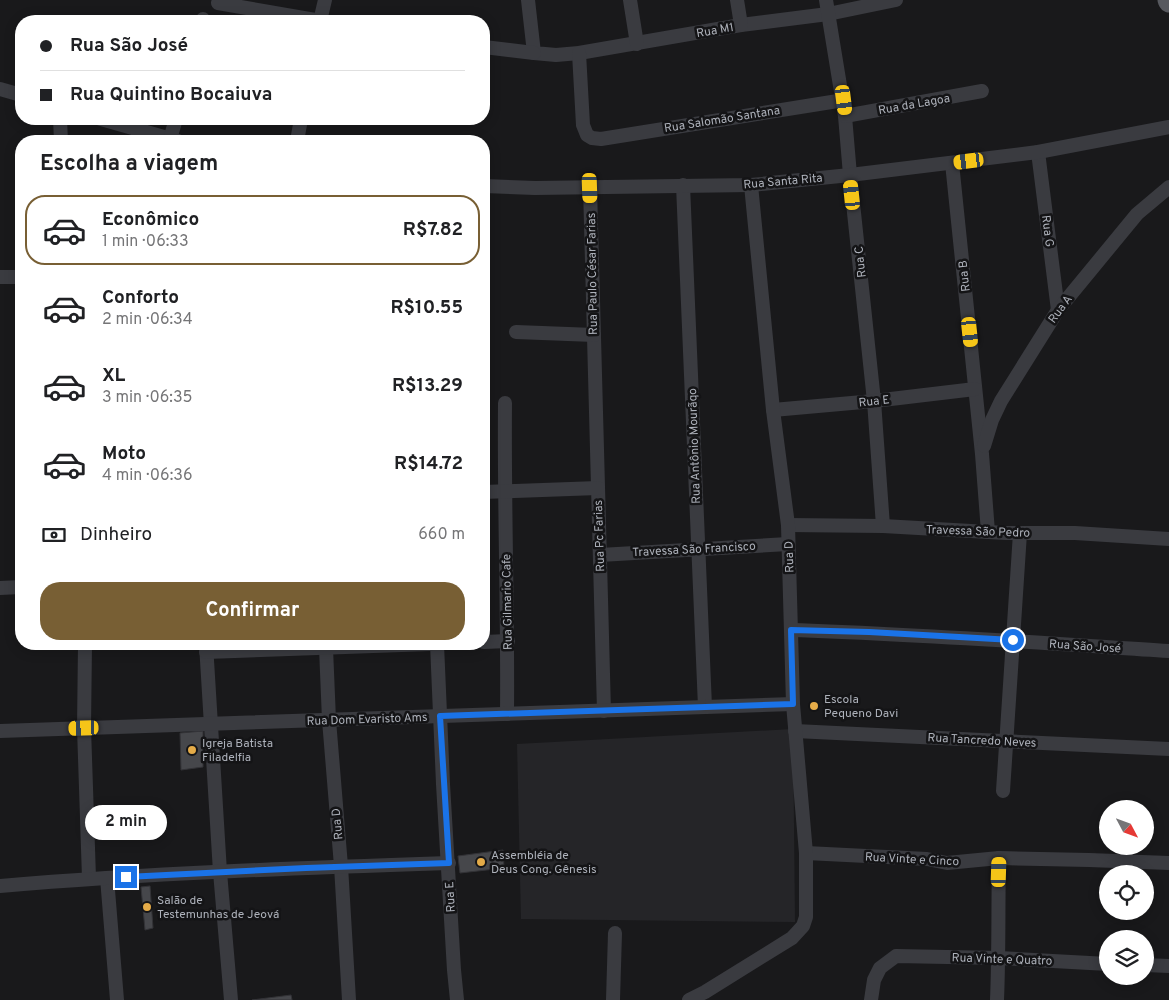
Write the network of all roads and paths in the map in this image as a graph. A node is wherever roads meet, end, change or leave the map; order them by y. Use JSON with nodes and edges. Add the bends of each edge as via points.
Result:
{"nodes":[{"id":1,"x":325,"y":0,"type":"edge"},
{"id":2,"x":528,"y":0,"type":"edge"},
{"id":3,"x":630,"y":0,"type":"edge"},
{"id":4,"x":737,"y":0,"type":"edge"},
{"id":5,"x":896,"y":0,"type":"edge"},
{"id":6,"x":218,"y":3,"type":"dead end"},
{"id":7,"x":827,"y":7,"type":"edge"},
{"id":8,"x":287,"y":15,"type":"edge"},
{"id":9,"x":322,"y":15,"type":"edge"},
{"id":10,"x":741,"y":25,"type":"junction"},
{"id":11,"x":636,"y":44,"type":"junction"},
{"id":12,"x":490,"y":48,"type":"edge"},
{"id":13,"x":534,"y":53,"type":"junction"},
{"id":14,"x":578,"y":53,"type":"junction"},
{"id":15,"x":0,"y":89,"type":"edge"},
{"id":16,"x":982,"y":91,"type":"dead end"},
{"id":17,"x":15,"y":93,"type":"edge"},
{"id":18,"x":844,"y":100,"type":"junction"},
{"id":19,"x":846,"y":116,"type":"junction"},
{"id":20,"x":122,"y":125,"type":"edge"},
{"id":21,"x":1169,"y":127,"type":"edge"},
{"id":22,"x":157,"y":135,"type":"edge"},
{"id":23,"x":1038,"y":152,"type":"junction"},
{"id":24,"x":952,"y":163,"type":"junction"},
{"id":25,"x":850,"y":175,"type":"junction"},
{"id":26,"x":683,"y":185,"type":"junction"},
{"id":27,"x":751,"y":185,"type":"junction"},
{"id":28,"x":490,"y":186,"type":"edge"},
{"id":29,"x":1169,"y":187,"type":"edge"},
{"id":30,"x":590,"y":188,"type":"junction"},
{"id":31,"x":0,"y":277,"type":"edge"},
{"id":32,"x":15,"y":277,"type":"edge"},
{"id":33,"x":1058,"y":310,"type":"junction"},
{"id":34,"x":516,"y":332,"type":"dead end"},
{"id":35,"x":594,"y":335,"type":"junction"},
{"id":36,"x":594,"y":361,"type":"joint"},
{"id":37,"x":976,"y":389,"type":"junction"},
{"id":38,"x":874,"y":402,"type":"junction"},
{"id":39,"x":505,"y":403,"type":"dead end"},
{"id":40,"x":773,"y":410,"type":"junction"},
{"id":41,"x":982,"y":454,"type":"junction"},
{"id":42,"x":598,"y":488,"type":"junction"},
{"id":43,"x":504,"y":491,"type":"junction"},
{"id":44,"x":490,"y":492,"type":"edge"},
{"id":45,"x":788,"y":525,"type":"junction"},
{"id":46,"x":884,"y":526,"type":"junction"},
{"id":47,"x":988,"y":532,"type":"junction"},
{"id":48,"x":1020,"y":533,"type":"junction"},
{"id":49,"x":1169,"y":539,"type":"edge"},
{"id":50,"x":788,"y":544,"type":"junction"},
{"id":51,"x":698,"y":550,"type":"junction"},
{"id":52,"x":600,"y":555,"type":"junction"},
{"id":53,"x":15,"y":587,"type":"edge"},
{"id":54,"x":0,"y":588,"type":"edge"},
{"id":55,"x":791,"y":630,"type":"junction"},
{"id":56,"x":1013,"y":640,"type":"junction"},
{"id":57,"x":508,"y":641,"type":"junction"},
{"id":58,"x":490,"y":642,"type":"edge"},
{"id":59,"x":84,"y":650,"type":"edge"},
{"id":60,"x":206,"y":650,"type":"edge"},
{"id":61,"x":326,"y":650,"type":"edge"},
{"id":62,"x":437,"y":650,"type":"edge"},
{"id":63,"x":1169,"y":651,"type":"edge"},
{"id":64,"x":793,"y":704,"type":"junction"},
{"id":65,"x":705,"y":707,"type":"junction"},
{"id":66,"x":604,"y":710,"type":"junction"},
{"id":67,"x":507,"y":714,"type":"junction"},
{"id":68,"x":440,"y":716,"type":"junction"},
{"id":69,"x":329,"y":720,"type":"junction"},
{"id":70,"x":210,"y":724,"type":"junction"},
{"id":71,"x":84,"y":728,"type":"junction"},
{"id":72,"x":0,"y":731,"type":"edge"},
{"id":73,"x":796,"y":731,"type":"junction"},
{"id":74,"x":1007,"y":742,"type":"junction"},
{"id":75,"x":1169,"y":749,"type":"edge"},
{"id":76,"x":1003,"y":791,"type":"dead end"},
{"id":77,"x":806,"y":853,"type":"junction"},
{"id":78,"x":1000,"y":858,"type":"junction"},
{"id":79,"x":449,"y":863,"type":"junction"},
{"id":80,"x":1169,"y":863,"type":"edge"},
{"id":81,"x":340,"y":866,"type":"junction"},
{"id":82,"x":220,"y":872,"type":"junction"},
{"id":83,"x":89,"y":878,"type":"junction"},
{"id":84,"x":107,"y":878,"type":"junction"},
{"id":85,"x":0,"y":886,"type":"edge"},
{"id":86,"x":615,"y":933,"type":"dead end"},
{"id":87,"x":999,"y":958,"type":"junction"},
{"id":88,"x":1099,"y":964,"type":"edge"},
{"id":89,"x":1154,"y":965,"type":"edge"},
{"id":90,"x":1169,"y":966,"type":"edge"},
{"id":91,"x":116,"y":1000,"type":"edge"},
{"id":92,"x":231,"y":1000,"type":"edge"},
{"id":93,"x":350,"y":1000,"type":"edge"},
{"id":94,"x":457,"y":1000,"type":"edge"},
{"id":95,"x":613,"y":1000,"type":"edge"},
{"id":96,"x":689,"y":1000,"type":"edge"},
{"id":97,"x":871,"y":1000,"type":"edge"},
{"id":98,"x":997,"y":1000,"type":"edge"}],
"edges":[{"from":1,"to":9,"type":"street"},
{"from":2,"to":13,"type":"street"},
{"from":3,"to":11,"type":"street"},
{"from":4,"to":10,"type":"street"},
{"from":5,"to":7,"type":"street","name":"Rua M1"},
{"from":6,"to":8,"type":"street"},
{"from":7,"to":10,"type":"street","name":"Rua M1"},
{"from":7,"to":18,"type":"street","name":"Rua C"},
{"from":10,"to":11,"type":"street","name":"Rua M1"},
{"from":11,"to":14,"type":"street","name":"Rua M1"},
{"from":12,"to":13,"type":"street","name":"Rua M1"},
{"from":13,"to":14,"type":"street","name":"Rua M1"},
{"from":14,"to":18,"type":"street","name":"Rua Salomão Santana","via":[[583,125],[592,138]]},
{"from":15,"to":17,"type":"street"},
{"from":16,"to":19,"type":"street","name":"Rua da Lagoa"},
{"from":18,"to":19,"type":"street","name":"Rua C"},
{"from":19,"to":25,"type":"street","name":"Rua C"},
{"from":20,"to":22,"type":"street"},
{"from":21,"to":23,"type":"street","name":"Rua Santa Rita"},
{"from":23,"to":24,"type":"street","name":"Rua Santa Rita"},
{"from":23,"to":33,"type":"street","name":"Rua G"},
{"from":24,"to":25,"type":"street","name":"Rua Santa Rita"},
{"from":24,"to":37,"type":"street","name":"Rua B"},
{"from":25,"to":27,"type":"street","name":"Rua Santa Rita"},
{"from":25,"to":38,"type":"street","name":"Rua C"},
{"from":26,"to":27,"type":"street","name":"Rua Santa Rita"},
{"from":26,"to":30,"type":"street","name":"Rua Santa Rita"},
{"from":26,"to":51,"type":"street","name":"Rua Antônio Mourãqo"},
{"from":27,"to":40,"type":"street","name":"Rua D"},
{"from":28,"to":30,"type":"street","name":"Rua Santa Rita"},
{"from":29,"to":33,"type":"street","name":"Rua A","via":[[1137,214]]},
{"from":30,"to":35,"type":"street","name":"Rua Paulo César Farias"},
{"from":31,"to":32,"type":"street"},
{"from":33,"to":41,"type":"street","name":"Rua A","via":[[1001,401]]},
{"from":34,"to":35,"type":"street"},
{"from":35,"to":36,"type":"street","name":"Rua Paulo César Farias"},
{"from":36,"to":42,"type":"street","name":"Rua Pc Farias"},
{"from":37,"to":38,"type":"street","name":"Rua E"},
{"from":37,"to":41,"type":"street","name":"Rua A"},
{"from":38,"to":40,"type":"street","name":"Rua E"},
{"from":38,"to":46,"type":"street","name":"Rua C"},
{"from":39,"to":43,"type":"street","name":"Rua Gilmario Cafe"},
{"from":40,"to":45,"type":"street","name":"Rua D"},
{"from":41,"to":47,"type":"street","name":"Rua A"},
{"from":42,"to":43,"type":"street"},
{"from":42,"to":52,"type":"street","name":"Rua Pc Farias"},
{"from":43,"to":44,"type":"street"},
{"from":43,"to":57,"type":"street","name":"Rua Gilmario Cafe"},
{"from":45,"to":46,"type":"street","name":"Travessa São Pedro"},
{"from":45,"to":50,"type":"street","name":"Rua D"},
{"from":46,"to":47,"type":"street","name":"Travessa São Pedro"},
{"from":47,"to":48,"type":"street","name":"Travessa São Pedro"},
{"from":48,"to":49,"type":"street","name":"Travessa São Pedro"},
{"from":48,"to":56,"type":"street"},
{"from":50,"to":51,"type":"street","name":"Travessa São Francisco"},
{"from":50,"to":55,"type":"street","name":"Rua D"},
{"from":51,"to":52,"type":"street","name":"Travessa São Francisco"},
{"from":51,"to":65,"type":"street","name":"Rua Antônio Mourãqo"},
{"from":52,"to":66,"type":"street","name":"Rua Pc Farias"},
{"from":53,"to":54,"type":"street"},
{"from":55,"to":56,"type":"street","name":"Rua São José"},
{"from":55,"to":64,"type":"street","name":"Rua D"},
{"from":56,"to":63,"type":"street","name":"Rua São José"},
{"from":56,"to":74,"type":"street"},
{"from":57,"to":58,"type":"street"},
{"from":57,"to":67,"type":"street","name":"Rua Gilmario Cafe"},
{"from":59,"to":71,"type":"street"},
{"from":60,"to":70,"type":"street"},
{"from":61,"to":69,"type":"street","name":"Rua D"},
{"from":62,"to":68,"type":"street","name":"Rua E"},
{"from":64,"to":65,"type":"street","name":"Rua Dom Evaristo Ams"},
{"from":64,"to":73,"type":"street","name":"Rua D"},
{"from":65,"to":66,"type":"street","name":"Rua Dom Evaristo Ams"},
{"from":66,"to":67,"type":"street","name":"Rua Dom Evaristo Ams"},
{"from":67,"to":68,"type":"street","name":"Rua Dom Evaristo Ams"},
{"from":68,"to":69,"type":"street","name":"Rua Dom Evaristo Ams"},
{"from":68,"to":79,"type":"street","name":"Rua E"},
{"from":69,"to":70,"type":"street","name":"Rua Dom Evaristo Ams"},
{"from":69,"to":81,"type":"street","name":"Rua D"},
{"from":70,"to":71,"type":"street","name":"Rua Dom Evaristo Ams"},
{"from":70,"to":82,"type":"street"},
{"from":71,"to":72,"type":"street","name":"Rua Dom Evaristo Ams"},
{"from":71,"to":83,"type":"street"},
{"from":73,"to":74,"type":"street","name":"Rua Tancredo Neves"},
{"from":73,"to":77,"type":"street","name":"Rua D"},
{"from":74,"to":75,"type":"street","name":"Rua Tancredo Neves"},
{"from":74,"to":76,"type":"street"},
{"from":77,"to":78,"type":"street","name":"Rua Vinte e Cinco","via":[[927,859],[947,863]]},
{"from":77,"to":96,"type":"street","name":"Rua D","via":[[806,921],[801,929],[792,938]]},
{"from":78,"to":80,"type":"street","name":"Rua Vinte e Cinco"},
{"from":78,"to":87,"type":"street"},
{"from":79,"to":81,"type":"street"},
{"from":79,"to":94,"type":"street","name":"Rua E"},
{"from":81,"to":82,"type":"street"},
{"from":81,"to":93,"type":"street","name":"Rua D"},
{"from":82,"to":84,"type":"street"},
{"from":82,"to":92,"type":"street"},
{"from":83,"to":84,"type":"street"},
{"from":83,"to":85,"type":"street"},
{"from":84,"to":91,"type":"street"},
{"from":86,"to":95,"type":"street"},
{"from":87,"to":88,"type":"street","name":"Rua Vinte e Quatro"},
{"from":87,"to":97,"type":"street","name":"Rua Vinte e Quatro","via":[[896,956],[880,968],[874,980]]},
{"from":87,"to":98,"type":"street"},
{"from":89,"to":90,"type":"street"}]}
